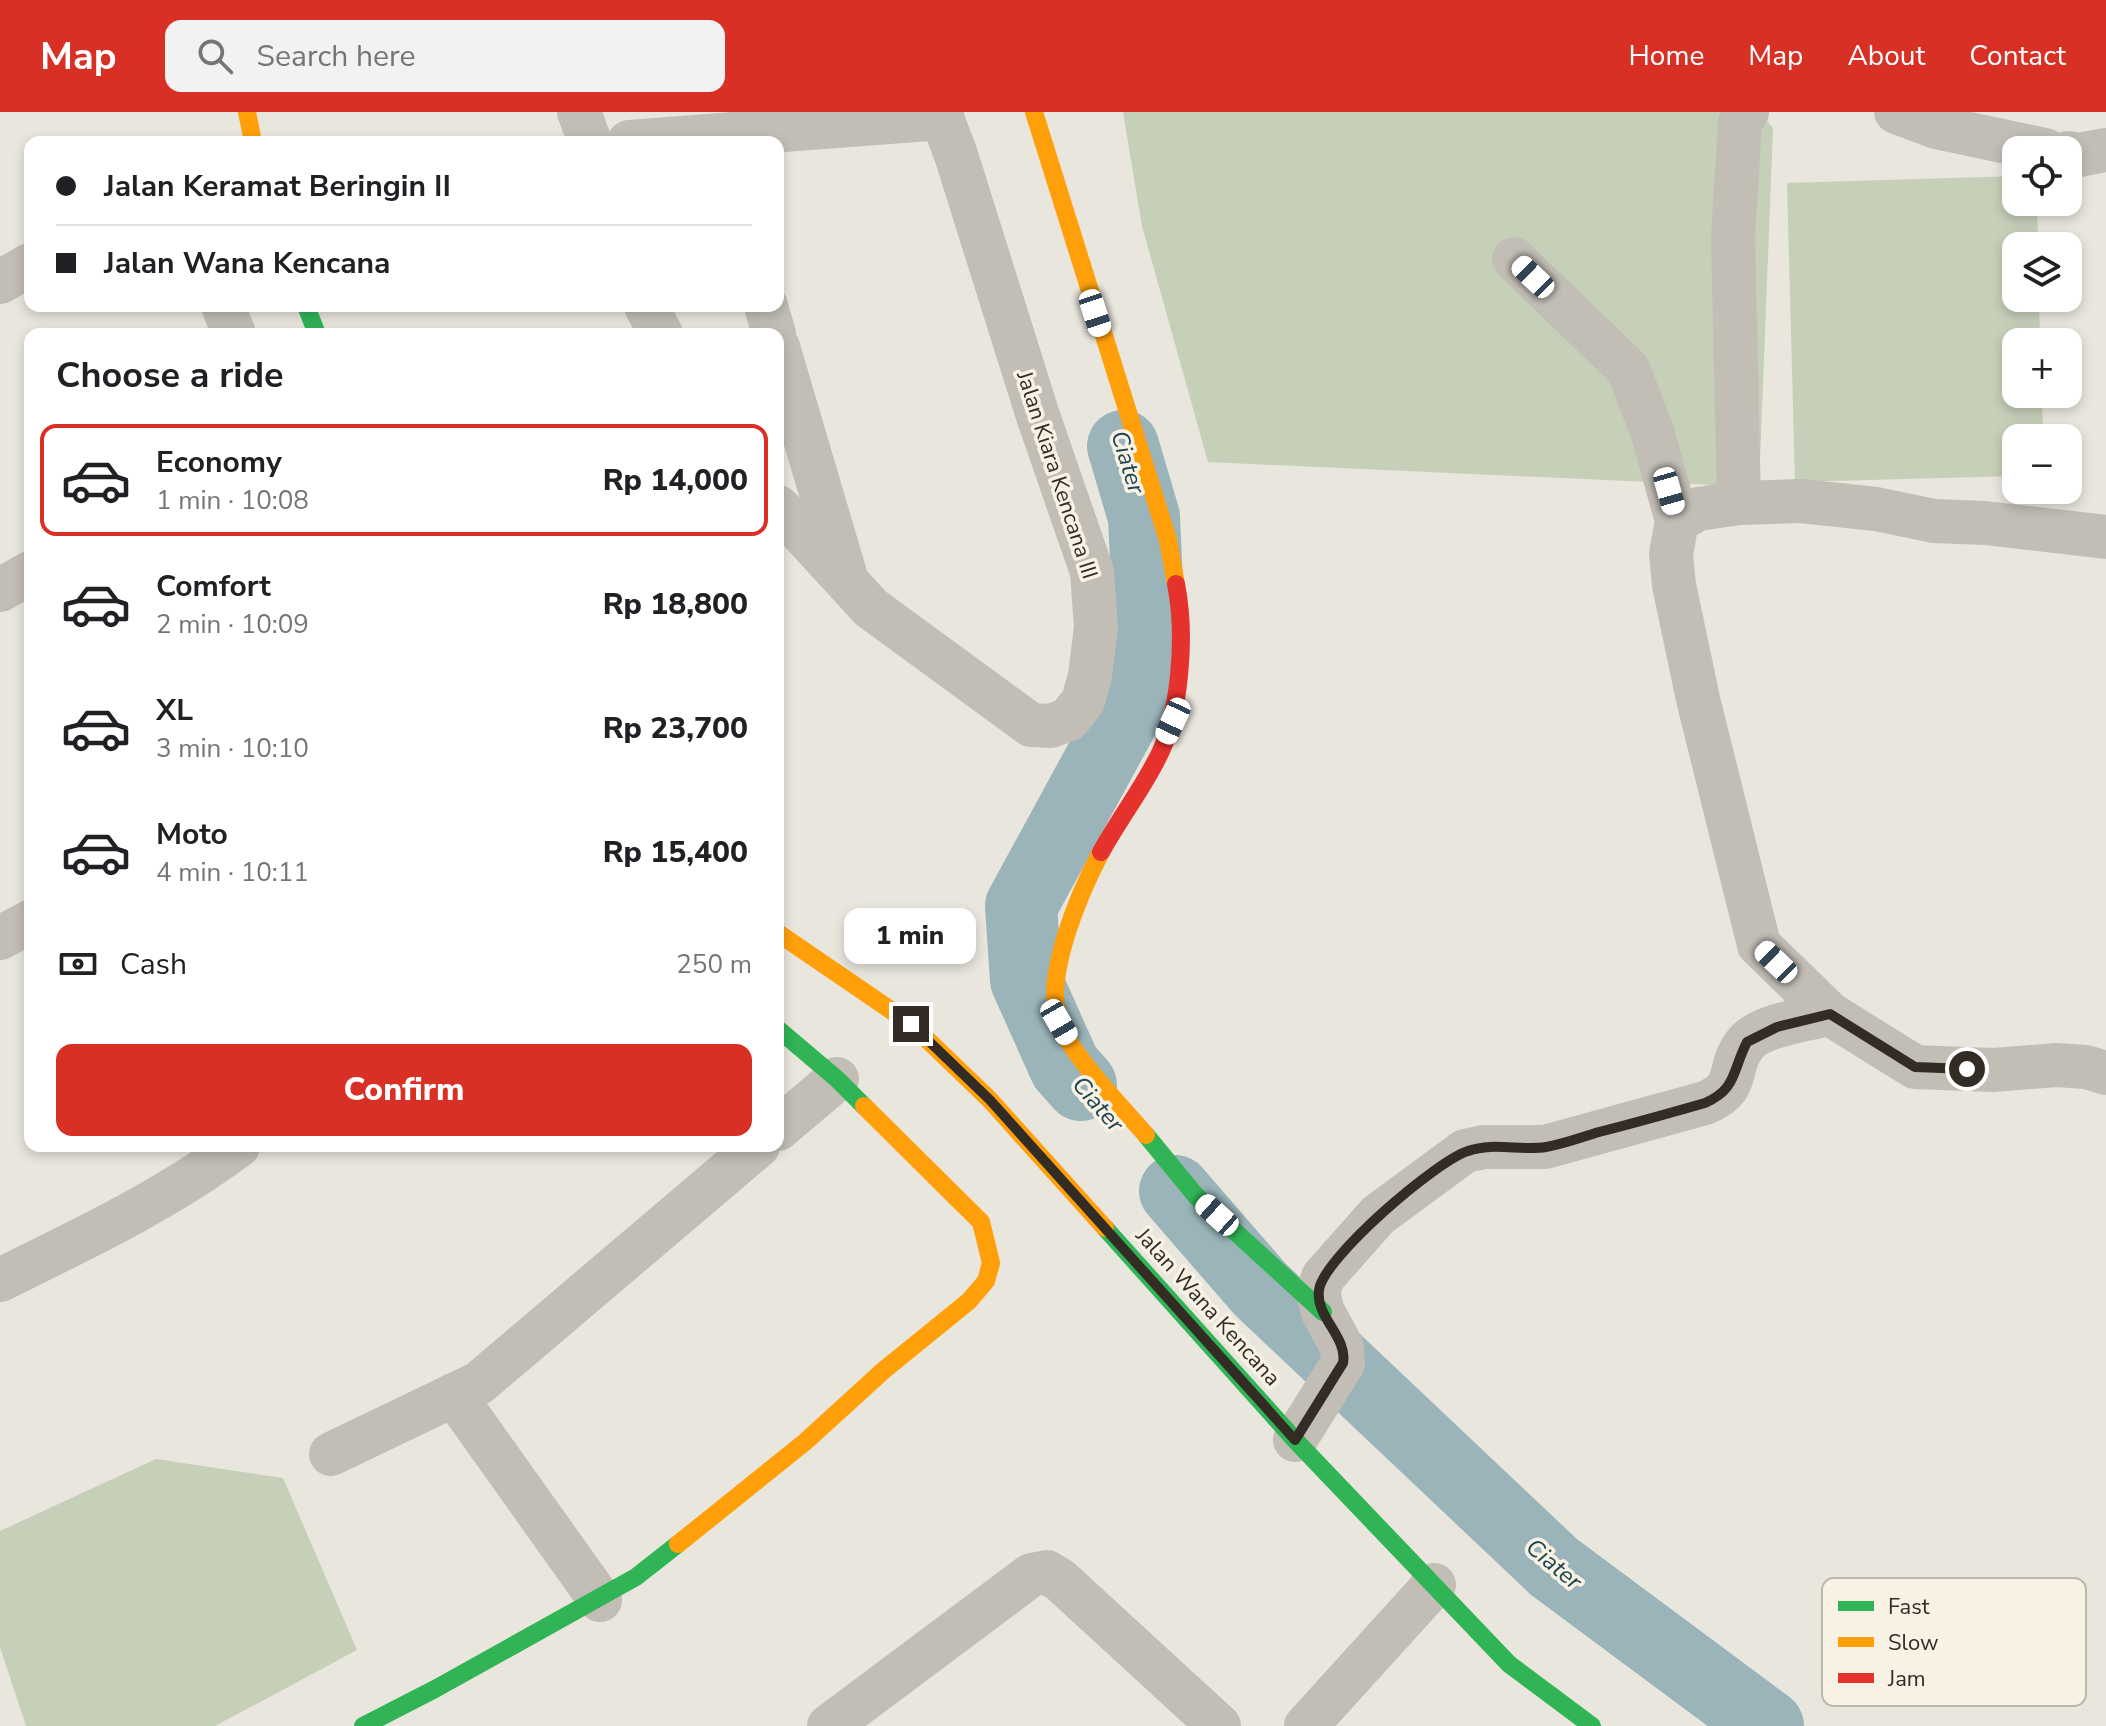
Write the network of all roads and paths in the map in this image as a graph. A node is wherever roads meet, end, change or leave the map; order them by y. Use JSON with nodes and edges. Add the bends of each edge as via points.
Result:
{"nodes":[{"id":1,"x":247,"y":112,"type":"edge"},
{"id":2,"x":579,"y":112,"type":"edge"},
{"id":3,"x":1034,"y":112,"type":"edge"},
{"id":4,"x":1747,"y":112,"type":"edge"},
{"id":5,"x":1896,"y":112,"type":"edge"},
{"id":6,"x":942,"y":115,"type":"edge"},
{"id":7,"x":252,"y":136,"type":"edge"},
{"id":8,"x":588,"y":136,"type":"edge"},
{"id":9,"x":744,"y":136,"type":"edge"},
{"id":10,"x":2002,"y":141,"type":"edge"},
{"id":11,"x":2106,"y":150,"type":"edge"},
{"id":12,"x":2082,"y":154,"type":"edge"},
{"id":13,"x":1514,"y":259,"type":"dead end"},
{"id":14,"x":24,"y":268,"type":"edge"},
{"id":15,"x":0,"y":282,"type":"edge"},
{"id":16,"x":784,"y":367,"type":"edge"},
{"id":17,"x":1739,"y":503,"type":"junction"},
{"id":18,"x":784,"y":514,"type":"edge"},
{"id":19,"x":1677,"y":521,"type":"junction"},
{"id":20,"x":2106,"y":537,"type":"edge"},
{"id":21,"x":24,"y":576,"type":"edge"},
{"id":22,"x":848,"y":584,"type":"junction"},
{"id":23,"x":0,"y":590,"type":"edge"},
{"id":24,"x":24,"y":925,"type":"edge"},
{"id":25,"x":784,"y":937,"type":"edge"},
{"id":26,"x":0,"y":938,"type":"edge"},
{"id":27,"x":1830,"y":1014,"type":"junction"},
{"id":28,"x":784,"y":1034,"type":"edge"},
{"id":29,"x":2106,"y":1073,"type":"edge"},
{"id":30,"x":837,"y":1079,"type":"junction"},
{"id":31,"x":784,"y":1124,"type":"edge"},
{"id":32,"x":219,"y":1152,"type":"edge"},
{"id":33,"x":751,"y":1152,"type":"edge"},
{"id":34,"x":0,"y":1280,"type":"edge"},
{"id":35,"x":1323,"y":1312,"type":"junction"},
{"id":36,"x":454,"y":1395,"type":"junction"},
{"id":37,"x":1301,"y":1431,"type":"junction"},
{"id":38,"x":331,"y":1454,"type":"dead end"},
{"id":39,"x":1434,"y":1585,"type":"junction"},
{"id":40,"x":600,"y":1600,"type":"junction"},
{"id":41,"x":1199,"y":1720,"type":"edge"},
{"id":42,"x":363,"y":1726,"type":"edge"},
{"id":43,"x":829,"y":1726,"type":"edge"},
{"id":44,"x":1306,"y":1726,"type":"edge"},
{"id":45,"x":1592,"y":1726,"type":"edge"}],
"edges":[{"from":1,"to":7,"type":"street"},
{"from":2,"to":8,"type":"street"},
{"from":3,"to":35,"type":"street","via":[[1168,540],[1179,597],[1173,721],[1157,760],[1074,905],[1059,959],[1059,1022],[1076,1051],[1196,1196]]},
{"from":4,"to":17,"type":"street","via":[[1740,122],[1733,237]]},
{"from":5,"to":10,"type":"street"},
{"from":6,"to":9,"type":"street"},
{"from":6,"to":22,"type":"street","name":"Jalan Kiara Kencana III","via":[[1092,572],[1096,627],[1083,701],[1069,719],[1051,726],[1031,725],[871,608]]},
{"from":11,"to":12,"type":"street"},
{"from":13,"to":19,"type":"street","via":[[1628,369]]},
{"from":14,"to":15,"type":"street"},
{"from":16,"to":22,"type":"street"},
{"from":17,"to":19,"type":"street","via":[[1698,509]]},
{"from":17,"to":20,"type":"street","via":[[1801,501],[1934,521]]},
{"from":18,"to":22,"type":"street","name":"Jalan Kiara Kencana III"},
{"from":19,"to":27,"type":"street","via":[[1671,554],[1674,585],[1759,945]]},
{"from":21,"to":23,"type":"street"},
{"from":24,"to":26,"type":"street"},
{"from":25,"to":37,"type":"street","name":"Jalan Wana Kencana","via":[[911,1024],[990,1100]]},
{"from":27,"to":29,"type":"street","via":[[1915,1067],[1993,1070],[2057,1065]]},
{"from":27,"to":35,"type":"street","via":[[1770,1029],[1747,1042],[1729,1087],[1705,1103],[1545,1147],[1465,1151],[1378,1215],[1332,1266],[1318,1293]]},
{"from":28,"to":30,"type":"street"},
{"from":30,"to":31,"type":"street"},
{"from":30,"to":40,"type":"street","via":[[981,1222],[991,1263],[986,1281],[805,1442]]},
{"from":32,"to":34,"type":"street","via":[[95,1233]]},
{"from":33,"to":36,"type":"street","via":[[479,1383]]},
{"from":35,"to":37,"type":"street","via":[[1342,1347],[1343,1363]]},
{"from":36,"to":38,"type":"street"},
{"from":36,"to":40,"type":"street"},
{"from":37,"to":39,"type":"street","name":"Jalan Wana Kencana"},
{"from":39,"to":44,"type":"street"},
{"from":39,"to":45,"type":"street","name":"Jalan Wana Kencana","via":[[1509,1664]]},
{"from":40,"to":42,"type":"street"},
{"from":41,"to":43,"type":"street","via":[[1047,1572],[1031,1575]]}]}
